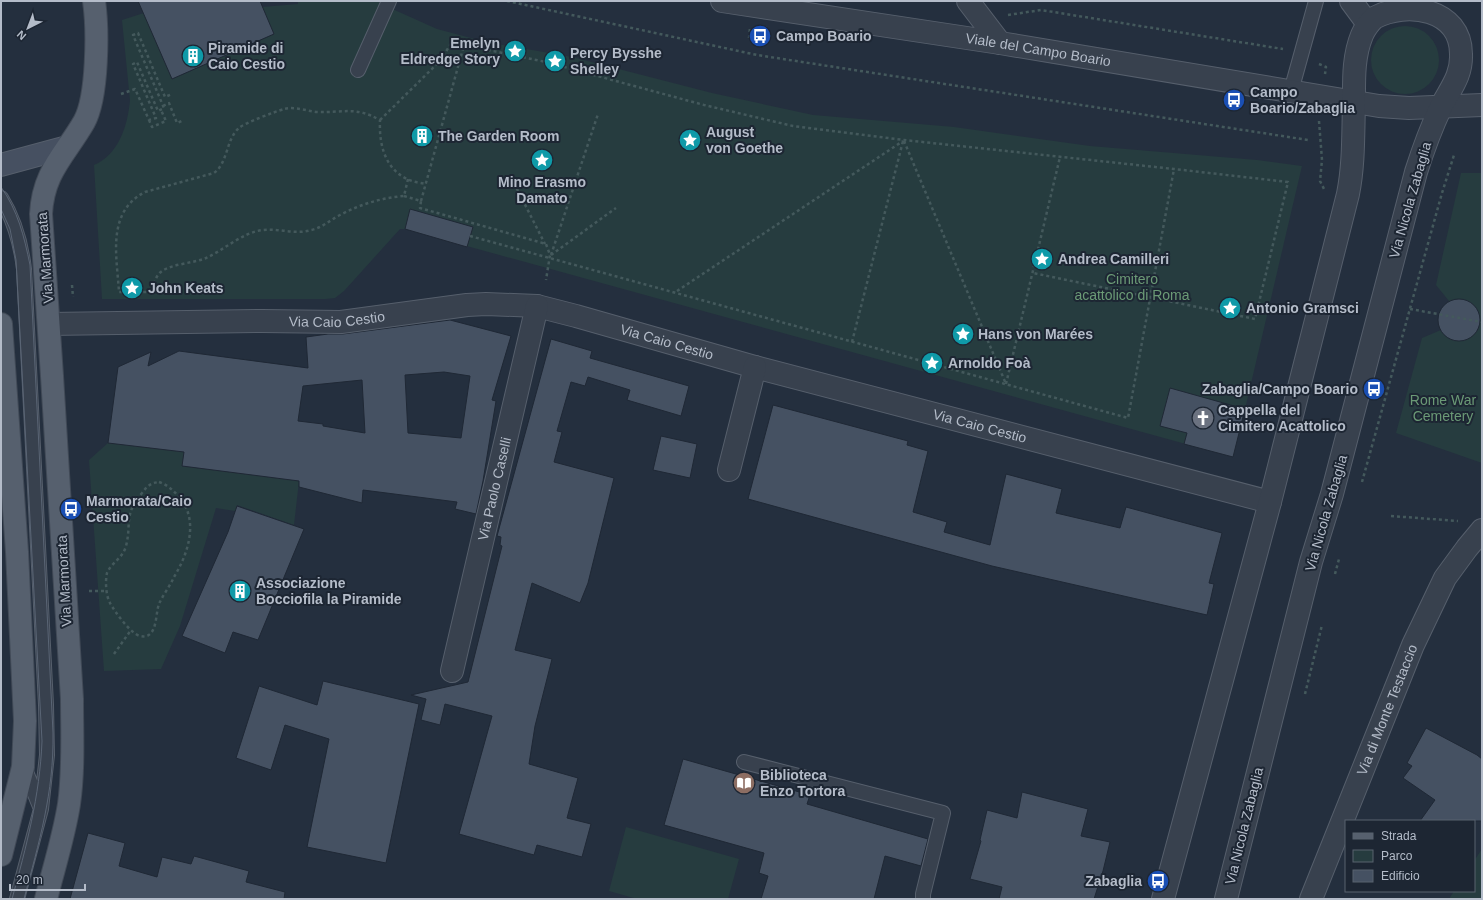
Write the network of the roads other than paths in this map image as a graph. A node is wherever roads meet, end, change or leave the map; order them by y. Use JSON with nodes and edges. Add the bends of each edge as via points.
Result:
{"nodes":[{"id":1,"x":94,"y":1,"type":"edge"},
{"id":2,"x":389,"y":1,"type":"edge"},
{"id":3,"x":722,"y":1,"type":"edge"},
{"id":4,"x":968,"y":1,"type":"edge"},
{"id":5,"x":1316,"y":1,"type":"edge"},
{"id":6,"x":1351,"y":1,"type":"edge"},
{"id":7,"x":1438,"y":5,"type":"edge"},
{"id":8,"x":1368,"y":24,"type":"junction"},
{"id":9,"x":1000,"y":43,"type":"junction"},
{"id":10,"x":358,"y":70,"type":"dead end"},
{"id":11,"x":1291,"y":91,"type":"junction"},
{"id":12,"x":1354,"y":102,"type":"junction"},
{"id":13,"x":1482,"y":105,"type":"edge"},
{"id":14,"x":1442,"y":106,"type":"junction"},
{"id":15,"x":67,"y":147,"type":"junction"},
{"id":16,"x":1,"y":165,"type":"edge"},
{"id":17,"x":1,"y":198,"type":"edge"},
{"id":18,"x":537,"y":306,"type":"junction"},
{"id":19,"x":1,"y":324,"type":"edge"},
{"id":20,"x":49,"y":324,"type":"junction"},
{"id":21,"x":755,"y":367,"type":"junction"},
{"id":22,"x":729,"y":470,"type":"dead end"},
{"id":23,"x":1270,"y":502,"type":"junction"},
{"id":24,"x":1482,"y":530,"type":"edge"},
{"id":25,"x":452,"y":671,"type":"dead end"},
{"id":26,"x":744,"y":762,"type":"dead end"},
{"id":27,"x":24,"y":767,"type":"junction"},
{"id":28,"x":41,"y":809,"type":"junction"},
{"id":29,"x":1,"y":855,"type":"edge"},
{"id":30,"x":18,"y":899,"type":"edge"},
{"id":31,"x":46,"y":899,"type":"edge"},
{"id":32,"x":923,"y":899,"type":"edge"},
{"id":33,"x":1163,"y":899,"type":"edge"},
{"id":34,"x":1226,"y":899,"type":"edge"},
{"id":35,"x":1310,"y":899,"type":"edge"}],
"edges":[{"from":1,"to":15,"type":"main road","name":"Via Marmorata","via":[[97,28],[92,102],[84,121]]},
{"from":2,"to":10,"type":"lane"},
{"from":3,"to":9,"type":"street","name":"Viale del Campo Boario"},
{"from":4,"to":9,"type":"street"},
{"from":5,"to":11,"type":"lane"},
{"from":6,"to":8,"type":"street"},
{"from":7,"to":8,"type":"street","via":[[1399,4],[1384,10]]},
{"from":7,"to":14,"type":"street","via":[[1455,29],[1462,52],[1457,80]]},
{"from":8,"to":12,"type":"street","via":[[1356,56]]},
{"from":9,"to":11,"type":"street","name":"Viale del Campo Boario"},
{"from":11,"to":12,"type":"street","name":"Viale del Campo Boario"},
{"from":12,"to":14,"type":"street","via":[[1399,108]]},
{"from":12,"to":23,"type":"street","via":[[1352,169],[1348,194]]},
{"from":13,"to":14,"type":"street"},
{"from":14,"to":34,"type":"street","name":"Via Nicola Zabaglia","via":[[1416,172],[1332,494],[1311,562]]},
{"from":15,"to":16,"type":"main road"},
{"from":15,"to":20,"type":"main road","name":"Via Marmorata","via":[[48,178],[41,206]]},
{"from":17,"to":28,"type":"lane","name":"Via Marmorata","via":[[17,237],[24,269],[46,705],[47,755]]},
{"from":18,"to":20,"type":"street","name":"Via Caio Cestio","via":[[467,305],[341,322]]},
{"from":18,"to":21,"type":"street","name":"Via Caio Cestio"},
{"from":18,"to":25,"type":"street","name":"Via Paolo Caselli"},
{"from":19,"to":27,"type":"main road","via":[[20,608],[25,721]]},
{"from":20,"to":31,"type":"main road","name":"Via Marmorata","via":[[72,699],[72,765],[66,820]]},
{"from":21,"to":22,"type":"street"},
{"from":21,"to":23,"type":"street","name":"Via Caio Cestio"},
{"from":23,"to":33,"type":"street"},
{"from":24,"to":35,"type":"street","name":"Via di Monte Testaccio","via":[[1445,578],[1413,645]]},
{"from":26,"to":32,"type":"lane","via":[[943,813]]},
{"from":27,"to":28,"type":"lane"},
{"from":27,"to":29,"type":"main road"},
{"from":28,"to":30,"type":"lane","name":"Via Marmorata"}]}
